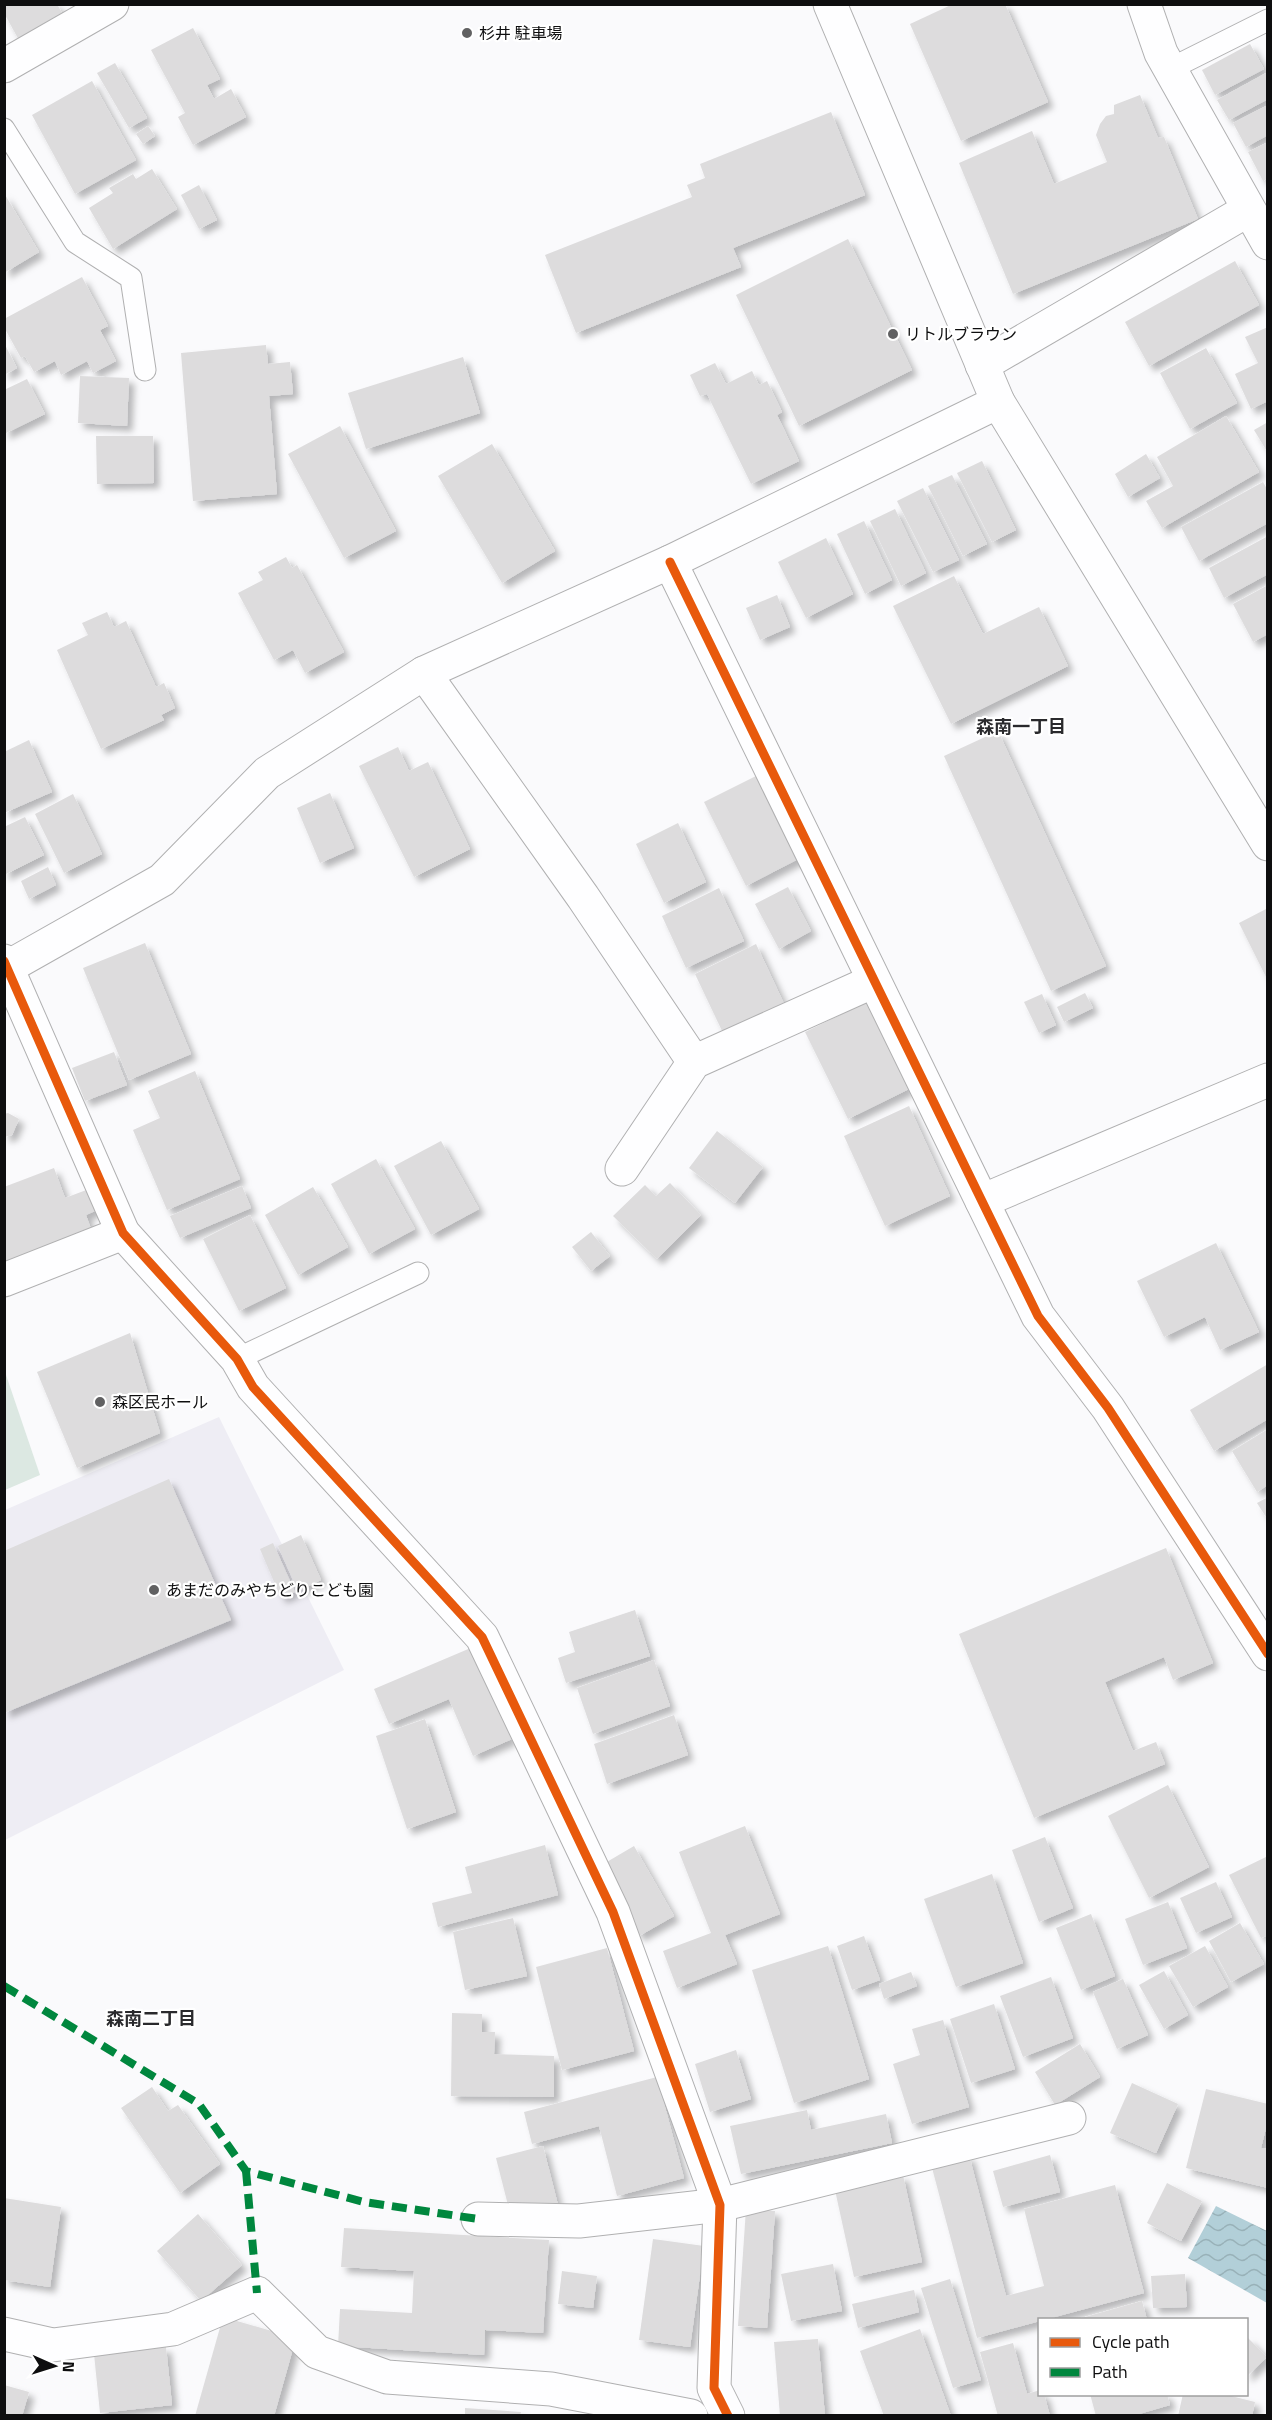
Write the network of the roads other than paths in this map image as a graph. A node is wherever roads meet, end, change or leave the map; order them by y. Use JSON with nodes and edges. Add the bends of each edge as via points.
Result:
{"nodes":[{"id":1,"x":112,"y":4,"type":"edge"},
{"id":2,"x":830,"y":4,"type":"edge"},
{"id":3,"x":1144,"y":4,"type":"edge"},
{"id":4,"x":1268,"y":20,"type":"edge"},
{"id":5,"x":4,"y":66,"type":"edge"},
{"id":6,"x":1170,"y":69,"type":"junction"},
{"id":7,"x":4,"y":129,"type":"edge"},
{"id":8,"x":1258,"y":205,"type":"edge"},
{"id":9,"x":1268,"y":243,"type":"edge"},
{"id":10,"x":982,"y":365,"type":"junction"},
{"id":11,"x":145,"y":370,"type":"dead end"},
{"id":12,"x":998,"y":402,"type":"junction"},
{"id":13,"x":670,"y":562,"type":"junction"},
{"id":14,"x":424,"y":673,"type":"junction"},
{"id":15,"x":1268,"y":844,"type":"edge"},
{"id":16,"x":6,"y":964,"type":"edge"},
{"id":17,"x":874,"y":981,"type":"junction"},
{"id":18,"x":694,"y":1062,"type":"junction"},
{"id":19,"x":1268,"y":1080,"type":"edge"},
{"id":20,"x":622,"y":1169,"type":"dead end"},
{"id":21,"x":982,"y":1201,"type":"junction"},
{"id":22,"x":123,"y":1233,"type":"junction"},
{"id":23,"x":418,"y":1273,"type":"dead end"},
{"id":24,"x":4,"y":1280,"type":"edge"},
{"id":25,"x":237,"y":1359,"type":"junction"},
{"id":26,"x":1268,"y":1654,"type":"edge"},
{"id":27,"x":1069,"y":2118,"type":"dead end"},
{"id":28,"x":720,"y":2205,"type":"junction"},
{"id":29,"x":478,"y":2219,"type":"dead end"},
{"id":30,"x":4,"y":2334,"type":"edge"},
{"id":31,"x":691,"y":2415,"type":"edge"},
{"id":32,"x":728,"y":2415,"type":"edge"}],
"edges":[{"from":1,"to":5,"type":"street"},
{"from":2,"to":10,"type":"street"},
{"from":3,"to":6,"type":"street"},
{"from":4,"to":6,"type":"lane"},
{"from":6,"to":8,"type":"street"},
{"from":7,"to":11,"type":"lane","via":[[75,242],[131,278]]},
{"from":8,"to":9,"type":"street"},
{"from":8,"to":10,"type":"street"},
{"from":10,"to":12,"type":"street"},
{"from":12,"to":13,"type":"street"},
{"from":12,"to":15,"type":"street"},
{"from":13,"to":14,"type":"street"},
{"from":13,"to":17,"type":"street"},
{"from":14,"to":16,"type":"street","via":[[267,773],[162,880]]},
{"from":14,"to":18,"type":"street","via":[[584,897]]},
{"from":16,"to":22,"type":"street"},
{"from":17,"to":18,"type":"street"},
{"from":17,"to":21,"type":"street"},
{"from":18,"to":20,"type":"street"},
{"from":19,"to":21,"type":"street"},
{"from":21,"to":26,"type":"street","via":[[1038,1316],[1108,1408]]},
{"from":22,"to":24,"type":"street"},
{"from":22,"to":25,"type":"street"},
{"from":23,"to":25,"type":"lane"},
{"from":25,"to":28,"type":"street","via":[[253,1387],[482,1637],[613,1912]]},
{"from":27,"to":28,"type":"street"},
{"from":28,"to":29,"type":"street","via":[[579,2222]]},
{"from":28,"to":32,"type":"street","via":[[714,2388]]},
{"from":30,"to":31,"type":"street","via":[[52,2345],[172,2330],[257,2293],[317,2352],[387,2377],[551,2390]]}]}
